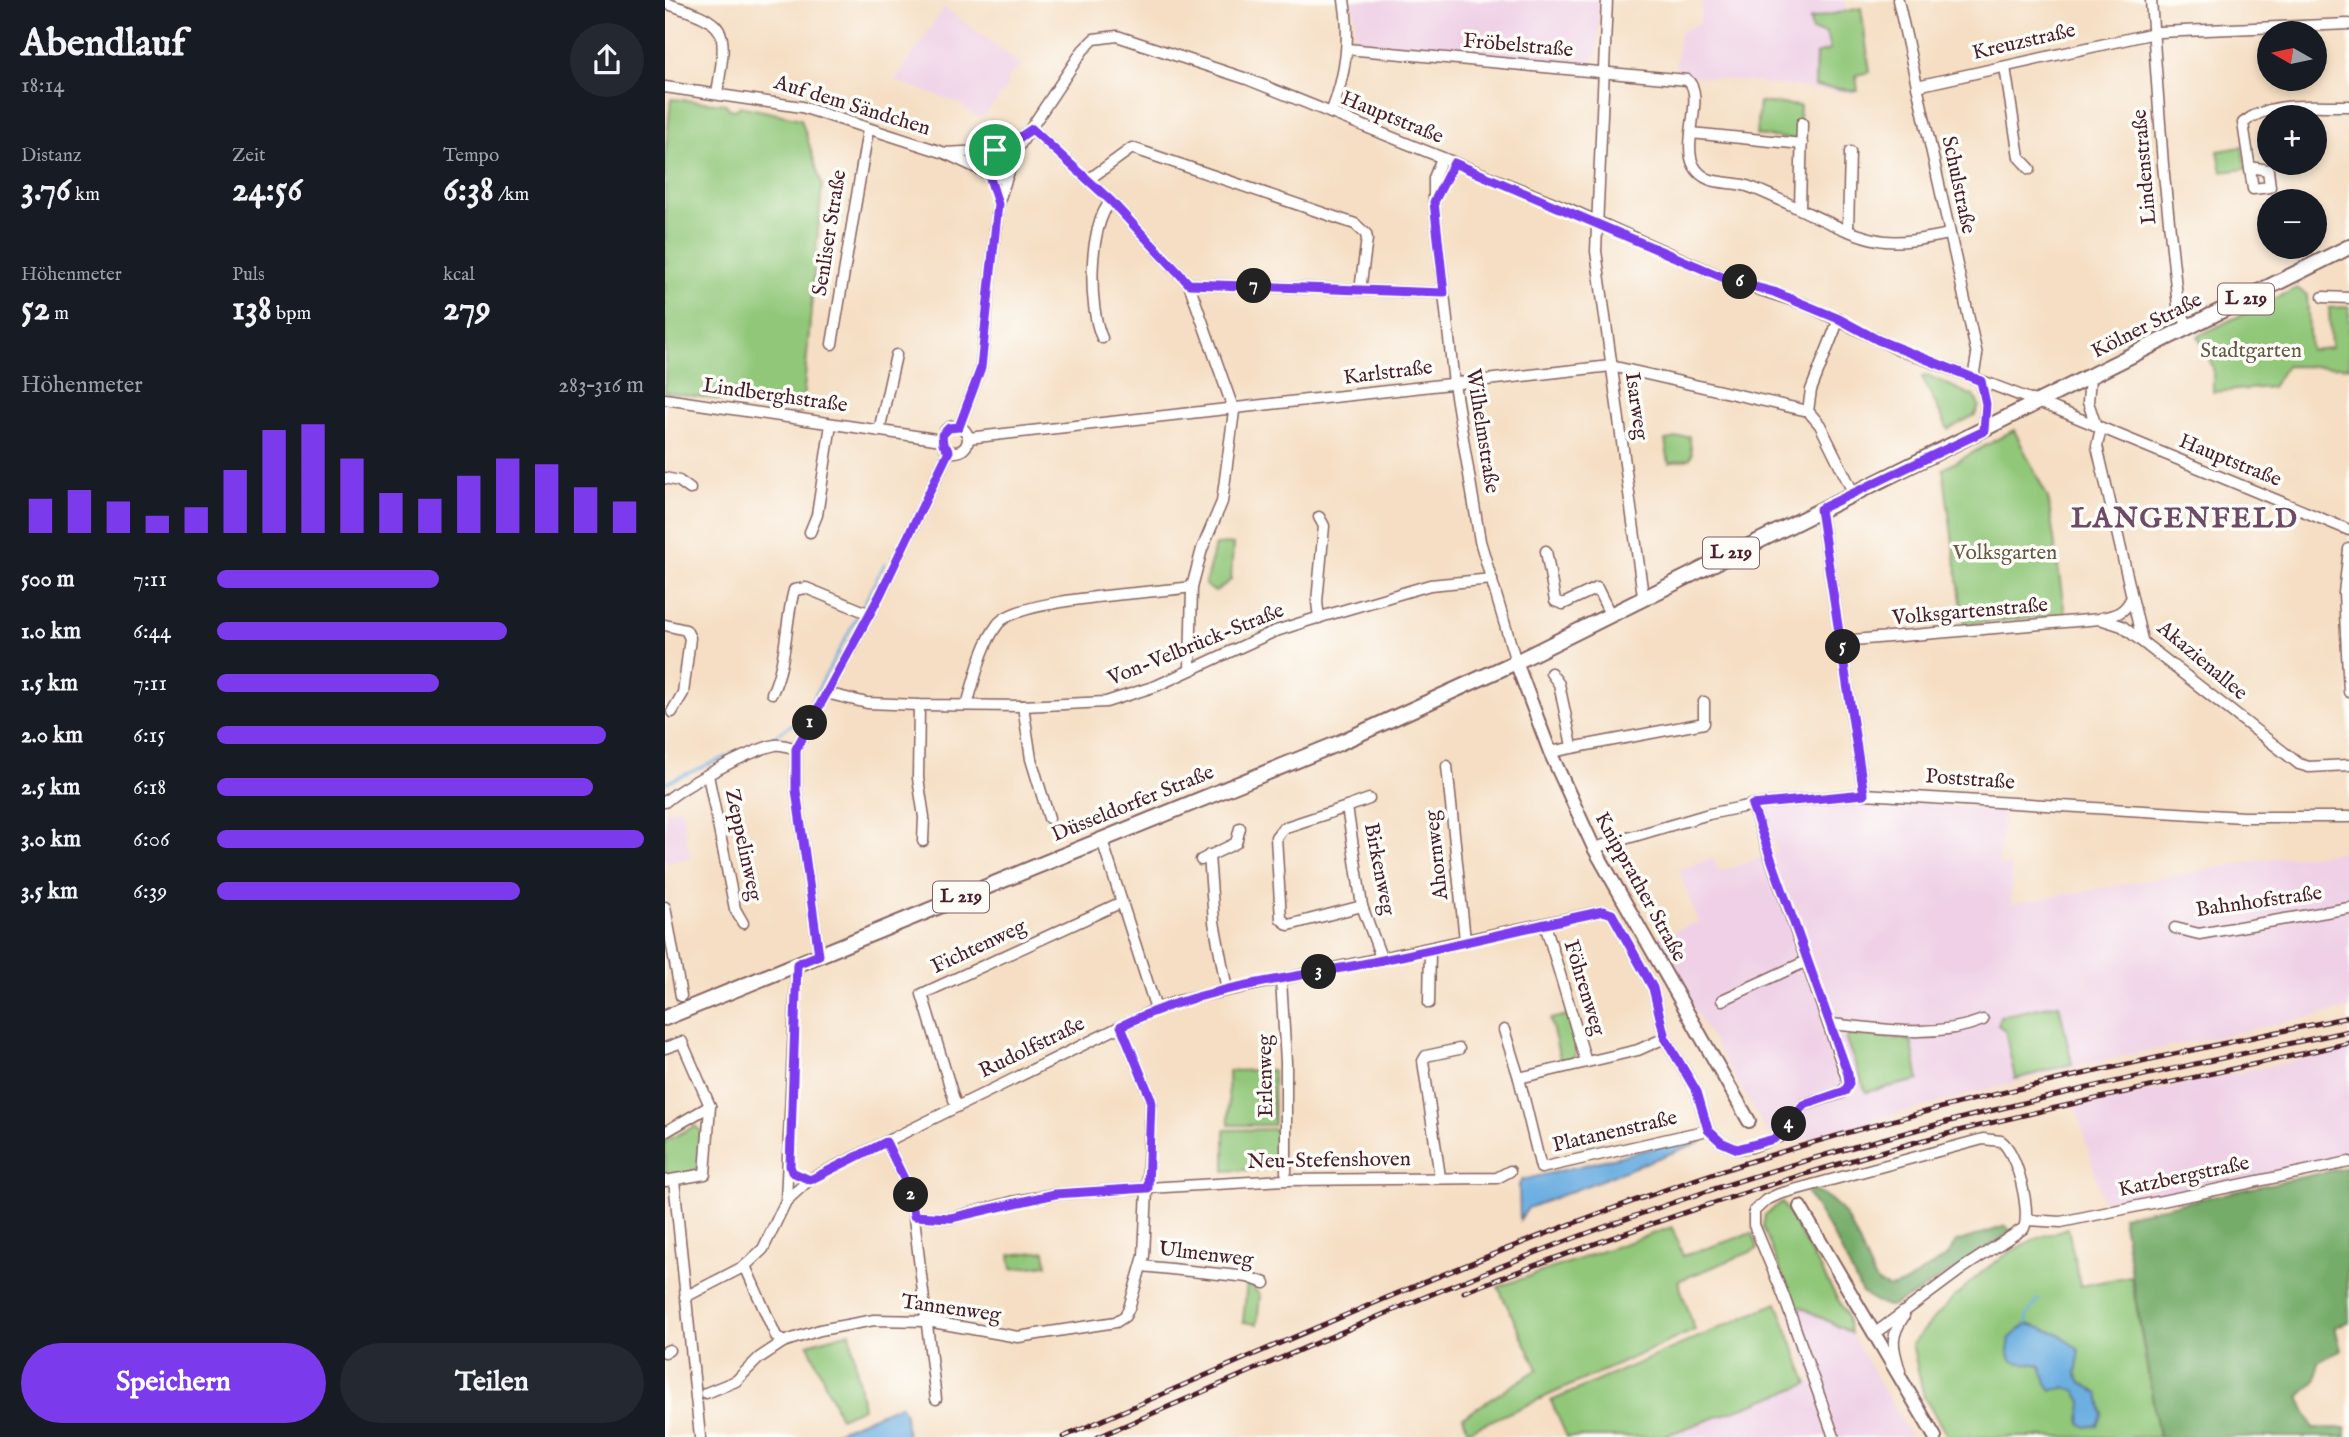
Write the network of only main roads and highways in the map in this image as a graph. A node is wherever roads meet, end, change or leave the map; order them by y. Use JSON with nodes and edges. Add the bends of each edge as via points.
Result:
{"nodes":[{"id":1,"x":2349,"y":247,"type":"edge"},
{"id":2,"x":2039,"y":403,"type":"joint"},
{"id":3,"x":1516,"y":662,"type":"junction"},
{"id":4,"x":665,"y":1018,"type":"edge"},
{"id":5,"x":1749,"y":1121,"type":"dead end"},
{"id":6,"x":1800,"y":1207,"type":"dead end"},
{"id":7,"x":1935,"y":1437,"type":"edge"}],
"edges":[{"from":1,"to":2,"type":"main road","name":"Kölner Straße","number":"L 219"},
{"from":2,"to":3,"type":"main road","name":"Düsseldorfer Straße","number":"L 219"},
{"from":3,"to":4,"type":"main road","name":"Düsseldorfer Straße","number":"L 219","via":[[1339,743]]},
{"from":3,"to":5,"type":"main road","name":"Knipprather Straße","via":[[1594,848]]},
{"from":6,"to":7,"type":"main road"}]}
